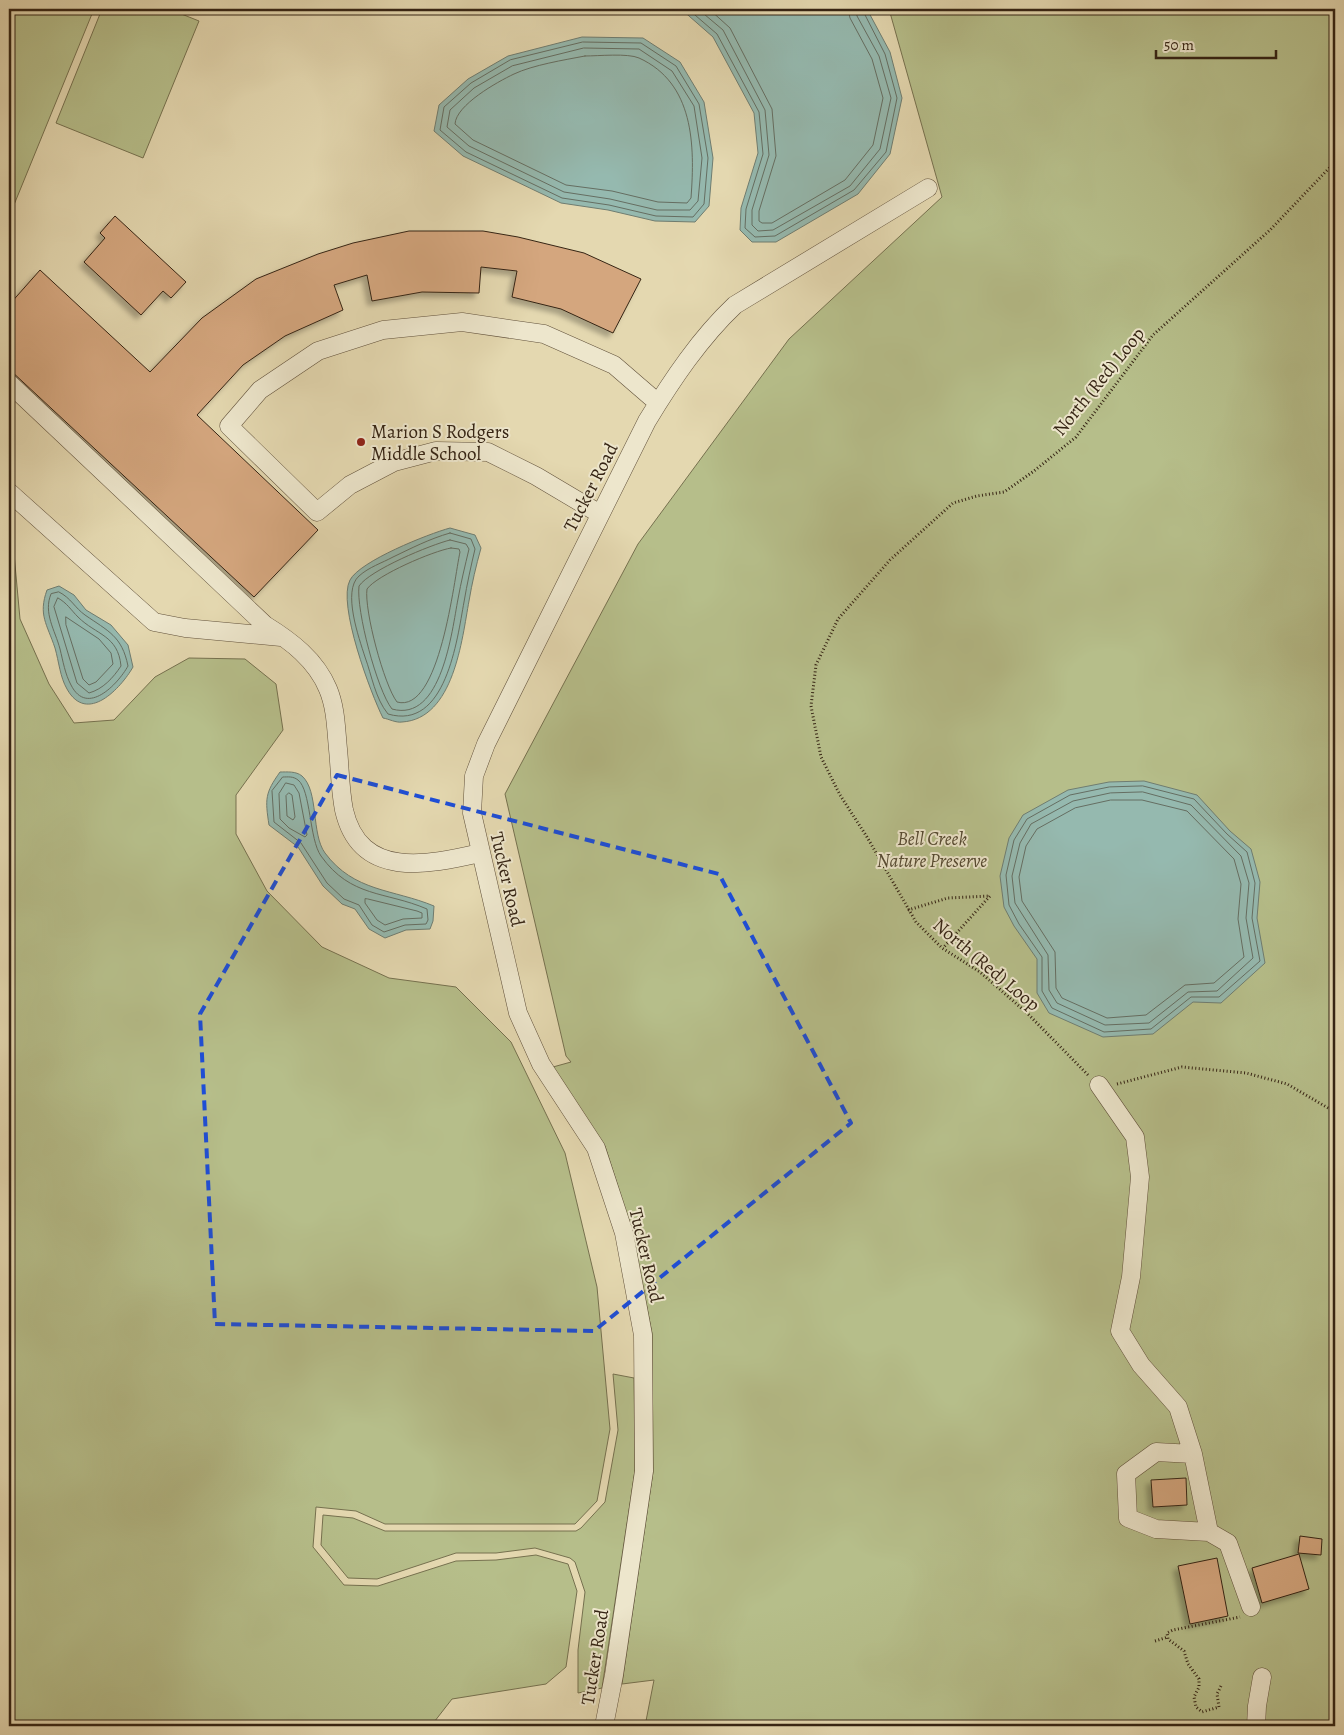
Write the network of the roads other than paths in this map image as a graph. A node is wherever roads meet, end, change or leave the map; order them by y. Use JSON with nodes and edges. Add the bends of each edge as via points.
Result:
{"nodes":[{"id":1,"x":928,"y":188,"type":"dead end"},
{"id":2,"x":9,"y":383,"type":"edge"},
{"id":3,"x":658,"y":403,"type":"junction"},
{"id":4,"x":9,"y":492,"type":"edge"},
{"id":5,"x":600,"y":514,"type":"junction"},
{"id":6,"x":284,"y":637,"type":"junction"},
{"id":7,"x":480,"y":852,"type":"junction"},
{"id":8,"x":1099,"y":1085,"type":"road end"},
{"id":9,"x":1193,"y":1454,"type":"junction"},
{"id":10,"x":1209,"y":1532,"type":"junction"},
{"id":11,"x":1249,"y":1612,"type":"road end"},
{"id":12,"x":1262,"y":1677,"type":"dead end"},
{"id":13,"x":604,"y":1726,"type":"edge"},
{"id":14,"x":1256,"y":1726,"type":"edge"}],
"edges":[{"from":1,"to":3,"type":"street","name":"Tucker Road","via":[[736,306],[715,324]]},
{"from":2,"to":6,"type":"street","via":[[265,625]]},
{"from":3,"to":5,"type":"street","name":"Tucker Road"},
{"from":3,"to":5,"type":"street","via":[[614,365],[544,334],[462,322],[383,330],[318,351],[260,390],[228,426],[317,512],[350,485],[394,462],[436,451],[488,452]]},
{"from":4,"to":6,"type":"street","via":[[154,622]]},
{"from":5,"to":7,"type":"street","name":"Tucker Road","via":[[480,758],[474,776],[472,813]]},
{"from":6,"to":7,"type":"street","via":[[309,659],[329,690],[344,810],[362,844],[376,857],[411,865]]},
{"from":7,"to":13,"type":"street","name":"Tucker Road","via":[[518,1013],[541,1064],[596,1148],[624,1233],[643,1335],[644,1471]]},
{"from":8,"to":9,"type":"street","via":[[1135,1137],[1140,1177],[1131,1277],[1120,1331],[1141,1365],[1178,1407]]},
{"from":9,"to":10,"type":"street"},
{"from":9,"to":10,"type":"street","via":[[1156,1452],[1126,1474],[1128,1518],[1156,1529]]},
{"from":10,"to":11,"type":"street","via":[[1228,1543]]},
{"from":12,"to":14,"type":"street"}]}
